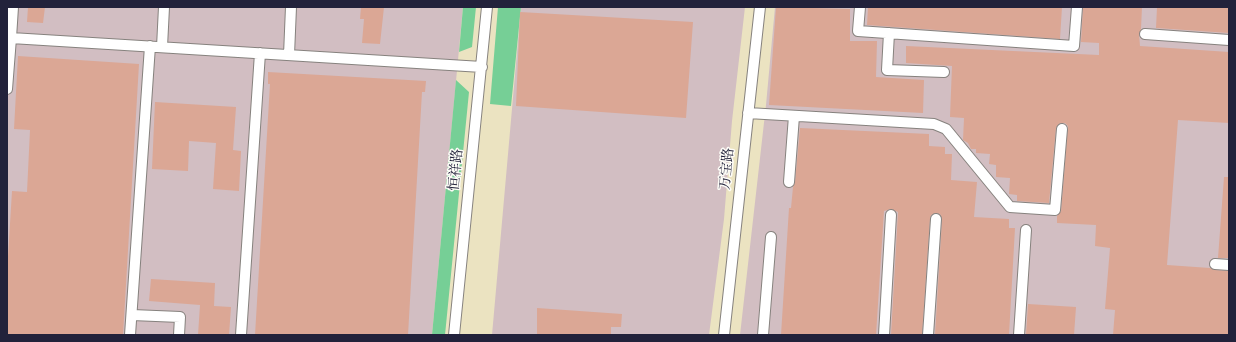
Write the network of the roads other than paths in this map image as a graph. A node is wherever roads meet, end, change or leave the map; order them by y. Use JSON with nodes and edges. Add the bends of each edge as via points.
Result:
{"nodes":[{"id":1,"x":13,"y":7,"type":"edge"},
{"id":2,"x":164,"y":7,"type":"edge"},
{"id":3,"x":292,"y":7,"type":"edge"},
{"id":4,"x":487,"y":7,"type":"edge"},
{"id":5,"x":760,"y":7,"type":"edge"},
{"id":6,"x":860,"y":7,"type":"edge"},
{"id":7,"x":1077,"y":7,"type":"edge"},
{"id":8,"x":889,"y":33,"type":"junction"},
{"id":9,"x":1145,"y":34,"type":"dead end"},
{"id":10,"x":11,"y":38,"type":"junction"},
{"id":11,"x":1229,"y":40,"type":"edge"},
{"id":12,"x":150,"y":46,"type":"junction"},
{"id":13,"x":162,"y":47,"type":"junction"},
{"id":14,"x":260,"y":53,"type":"junction"},
{"id":15,"x":289,"y":55,"type":"junction"},
{"id":16,"x":482,"y":67,"type":"junction"},
{"id":17,"x":944,"y":72,"type":"dead end"},
{"id":18,"x":7,"y":89,"type":"edge"},
{"id":19,"x":748,"y":113,"type":"junction"},
{"id":20,"x":794,"y":116,"type":"junction"},
{"id":21,"x":1062,"y":129,"type":"dead end"},
{"id":22,"x":789,"y":182,"type":"dead end"},
{"id":23,"x":891,"y":215,"type":"dead end"},
{"id":24,"x":936,"y":219,"type":"dead end"},
{"id":25,"x":1026,"y":230,"type":"dead end"},
{"id":26,"x":771,"y":237,"type":"dead end"},
{"id":27,"x":1215,"y":264,"type":"dead end"},
{"id":28,"x":1229,"y":265,"type":"edge"},
{"id":29,"x":132,"y":315,"type":"junction"},
{"id":30,"x":130,"y":335,"type":"edge"},
{"id":31,"x":179,"y":335,"type":"edge"},
{"id":32,"x":241,"y":335,"type":"edge"},
{"id":33,"x":454,"y":335,"type":"edge"},
{"id":34,"x":724,"y":335,"type":"edge"},
{"id":35,"x":763,"y":335,"type":"edge"},
{"id":36,"x":884,"y":335,"type":"edge"},
{"id":37,"x":928,"y":335,"type":"edge"},
{"id":38,"x":1019,"y":335,"type":"edge"}],
"edges":[{"from":1,"to":10,"type":"street"},
{"from":2,"to":13,"type":"street"},
{"from":3,"to":15,"type":"street"},
{"from":4,"to":16,"type":"street","name":"恒祥路"},
{"from":5,"to":19,"type":"street","name":"万宝路"},
{"from":6,"to":8,"type":"street","via":[[858,31]]},
{"from":7,"to":8,"type":"street","via":[[1074,46]]},
{"from":8,"to":17,"type":"street","via":[[887,70]]},
{"from":9,"to":11,"type":"street"},
{"from":10,"to":12,"type":"street"},
{"from":10,"to":18,"type":"street"},
{"from":12,"to":13,"type":"street"},
{"from":12,"to":29,"type":"street"},
{"from":13,"to":14,"type":"street"},
{"from":14,"to":15,"type":"street"},
{"from":14,"to":32,"type":"street"},
{"from":15,"to":16,"type":"street"},
{"from":16,"to":33,"type":"street","name":"恒祥路"},
{"from":19,"to":20,"type":"street"},
{"from":19,"to":34,"type":"street","name":"万宝路"},
{"from":20,"to":21,"type":"street","via":[[934,124],[946,130],[1010,207],[1055,210]]},
{"from":20,"to":22,"type":"street"},
{"from":23,"to":36,"type":"street"},
{"from":24,"to":37,"type":"street"},
{"from":25,"to":38,"type":"street"},
{"from":26,"to":35,"type":"street"},
{"from":27,"to":28,"type":"street"},
{"from":29,"to":30,"type":"street"},
{"from":29,"to":31,"type":"street","via":[[180,317]]}]}
